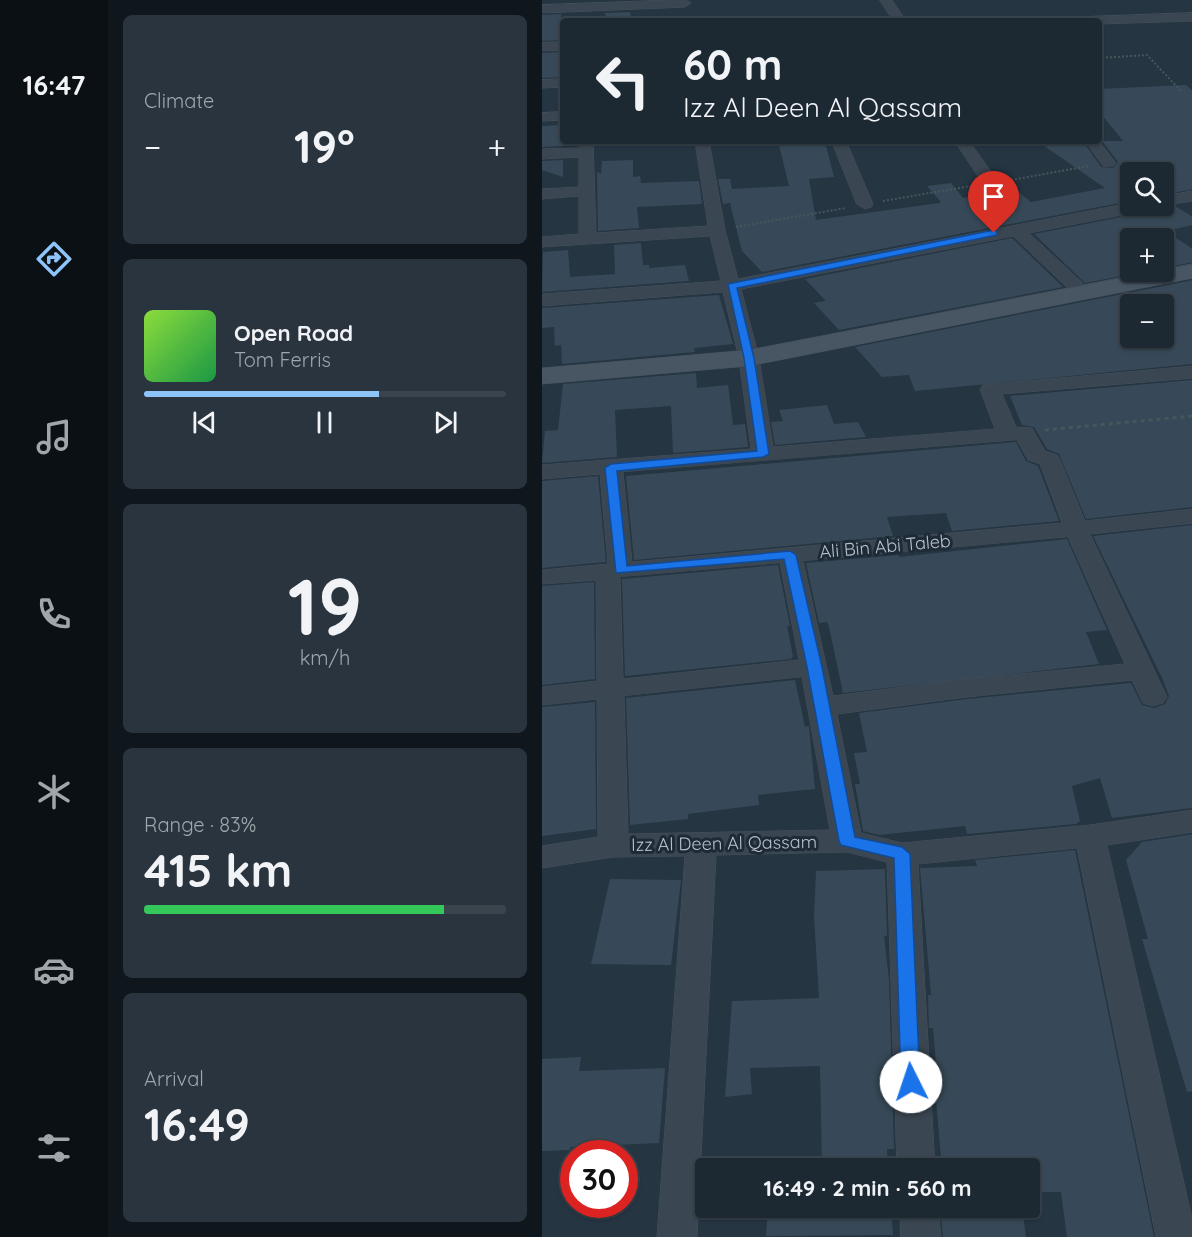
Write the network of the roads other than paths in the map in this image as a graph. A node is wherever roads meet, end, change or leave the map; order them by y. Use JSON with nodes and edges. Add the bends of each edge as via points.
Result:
{"nodes":[{"id":1,"x":886,"y":0,"type":"edge"},
{"id":2,"x":684,"y":5,"type":"edge"},
{"id":3,"x":542,"y":9,"type":"edge"},
{"id":4,"x":1193,"y":16,"type":"edge"},
{"id":5,"x":898,"y":18,"type":"edge"},
{"id":6,"x":1102,"y":20,"type":"edge"},
{"id":7,"x":560,"y":46,"type":"edge"},
{"id":8,"x":542,"y":47,"type":"edge"},
{"id":9,"x":560,"y":83,"type":"edge"},
{"id":10,"x":542,"y":84,"type":"edge"},
{"id":11,"x":560,"y":116,"type":"edge"},
{"id":12,"x":542,"y":117,"type":"edge"},
{"id":13,"x":703,"y":144,"type":"edge"},
{"id":14,"x":840,"y":144,"type":"edge"},
{"id":15,"x":964,"y":144,"type":"edge"},
{"id":16,"x":1094,"y":144,"type":"edge"},
{"id":17,"x":586,"y":147,"type":"edge"},
{"id":18,"x":542,"y":154,"type":"edge"},
{"id":19,"x":1108,"y":163,"type":"dead end"},
{"id":20,"x":991,"y":183,"type":"dead end"},
{"id":21,"x":587,"y":191,"type":"junction"},
{"id":22,"x":542,"y":194,"type":"edge"},
{"id":23,"x":1193,"y":196,"type":"edge"},
{"id":24,"x":1174,"y":200,"type":"edge"},
{"id":25,"x":865,"y":204,"type":"dead end"},
{"id":26,"x":1120,"y":210,"type":"edge"},
{"id":27,"x":1015,"y":228,"type":"junction"},
{"id":28,"x":717,"y":230,"type":"junction"},
{"id":29,"x":588,"y":239,"type":"junction"},
{"id":30,"x":542,"y":242,"type":"edge"},
{"id":31,"x":1193,"y":271,"type":"edge"},
{"id":32,"x":731,"y":286,"type":"junction"},
{"id":33,"x":1082,"y":292,"type":"junction"},
{"id":34,"x":542,"y":300,"type":"edge"},
{"id":35,"x":749,"y":358,"type":"junction"},
{"id":36,"x":1193,"y":372,"type":"edge"},
{"id":37,"x":542,"y":376,"type":"edge"},
{"id":38,"x":1016,"y":433,"type":"junction"},
{"id":39,"x":763,"y":454,"type":"junction"},
{"id":40,"x":611,"y":468,"type":"junction"},
{"id":41,"x":542,"y":472,"type":"edge"},
{"id":42,"x":1193,"y":516,"type":"edge"},
{"id":43,"x":1076,"y":529,"type":"junction"},
{"id":44,"x":790,"y":555,"type":"junction"},
{"id":45,"x":614,"y":571,"type":"junction"},
{"id":46,"x":542,"y":577,"type":"edge"},
{"id":47,"x":814,"y":667,"type":"junction"},
{"id":48,"x":1141,"y":671,"type":"junction"},
{"id":49,"x":612,"y":689,"type":"junction"},
{"id":50,"x":542,"y":696,"type":"edge"},
{"id":51,"x":1153,"y":697,"type":"dead end"},
{"id":52,"x":822,"y":707,"type":"junction"},
{"id":53,"x":1193,"y":821,"type":"edge"},
{"id":54,"x":1090,"y":836,"type":"junction"},
{"id":55,"x":847,"y":841,"type":"junction"},
{"id":56,"x":701,"y":843,"type":"junction"},
{"id":57,"x":613,"y":846,"type":"junction"},
{"id":58,"x":902,"y":854,"type":"junction"},
{"id":59,"x":542,"y":857,"type":"edge"},
{"id":60,"x":915,"y":1158,"type":"edge"},
{"id":61,"x":920,"y":1218,"type":"edge"},
{"id":62,"x":677,"y":1237,"type":"edge"},
{"id":63,"x":921,"y":1237,"type":"edge"},
{"id":64,"x":1176,"y":1237,"type":"edge"}],
"edges":[{"from":1,"to":5,"type":"street"},
{"from":2,"to":3,"type":"street"},
{"from":4,"to":6,"type":"street"},
{"from":7,"to":8,"type":"street"},
{"from":9,"to":10,"type":"street"},
{"from":11,"to":12,"type":"street"},
{"from":13,"to":28,"type":"street"},
{"from":14,"to":25,"type":"street"},
{"from":15,"to":20,"type":"street"},
{"from":16,"to":19,"type":"street"},
{"from":17,"to":18,"type":"street"},
{"from":17,"to":21,"type":"street"},
{"from":21,"to":22,"type":"street"},
{"from":21,"to":29,"type":"street"},
{"from":23,"to":24,"type":"street"},
{"from":26,"to":27,"type":"street"},
{"from":27,"to":32,"type":"street"},
{"from":27,"to":33,"type":"street"},
{"from":28,"to":29,"type":"street"},
{"from":28,"to":32,"type":"street"},
{"from":29,"to":30,"type":"street"},
{"from":31,"to":33,"type":"street"},
{"from":32,"to":34,"type":"street"},
{"from":32,"to":35,"type":"street"},
{"from":33,"to":35,"type":"street"},
{"from":35,"to":37,"type":"street"},
{"from":35,"to":39,"type":"street"},
{"from":36,"to":38,"type":"street","via":[[990,389]]},
{"from":38,"to":39,"type":"street"},
{"from":38,"to":43,"type":"street","via":[[1037,455],[1049,460]]},
{"from":39,"to":40,"type":"street"},
{"from":40,"to":41,"type":"street"},
{"from":40,"to":45,"type":"street"},
{"from":42,"to":43,"type":"street","name":"Ali Bin Abi Taleb"},
{"from":43,"to":44,"type":"street","name":"Ali Bin Abi Taleb"},
{"from":43,"to":48,"type":"street"},
{"from":44,"to":45,"type":"street","name":"Ali Bin Abi Taleb"},
{"from":44,"to":47,"type":"street"},
{"from":45,"to":46,"type":"street","name":"Ali Bin Abi Taleb"},
{"from":45,"to":49,"type":"street"},
{"from":47,"to":49,"type":"street"},
{"from":47,"to":52,"type":"street"},
{"from":48,"to":51,"type":"street"},
{"from":48,"to":52,"type":"street"},
{"from":49,"to":50,"type":"street"},
{"from":49,"to":57,"type":"street"},
{"from":52,"to":55,"type":"street"},
{"from":53,"to":54,"type":"street","name":"Izz Al Deen Al Qassam"},
{"from":54,"to":58,"type":"street","name":"Izz Al Deen Al Qassam"},
{"from":54,"to":64,"type":"street"},
{"from":55,"to":56,"type":"street","name":"Izz Al Deen Al Qassam"},
{"from":55,"to":58,"type":"street","name":"Izz Al Deen Al Qassam"},
{"from":56,"to":57,"type":"street","name":"Izz Al Deen Al Qassam"},
{"from":56,"to":62,"type":"street"},
{"from":57,"to":59,"type":"street","name":"Izz Al Deen Al Qassam"},
{"from":58,"to":60,"type":"street"},
{"from":61,"to":63,"type":"street"}]}
